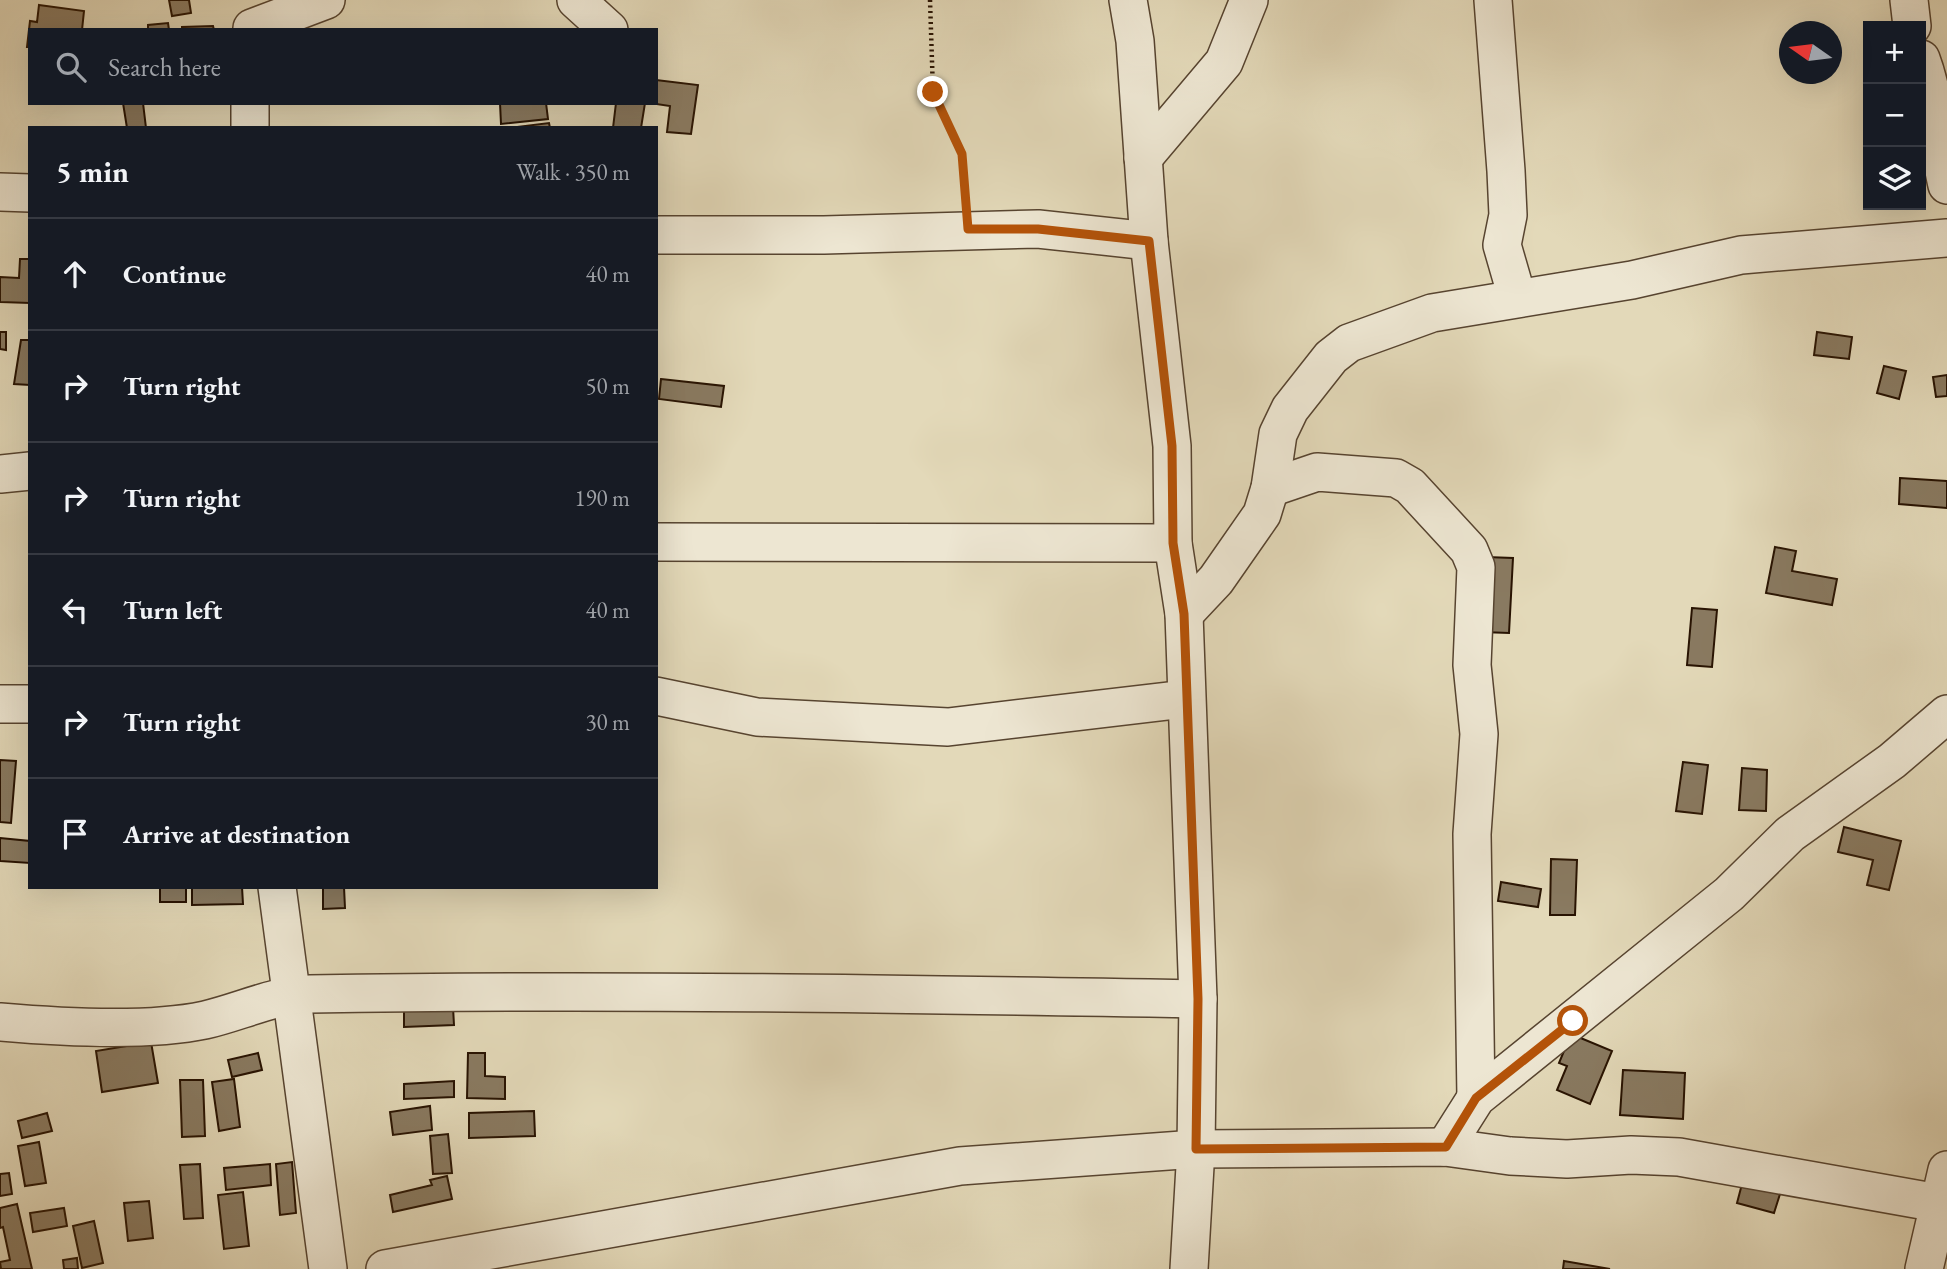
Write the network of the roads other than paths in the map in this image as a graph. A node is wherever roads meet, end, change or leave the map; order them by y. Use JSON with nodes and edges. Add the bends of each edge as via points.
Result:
{"nodes":[{"id":1,"x":326,"y":0,"type":"edge"},
{"id":2,"x":576,"y":0,"type":"edge"},
{"id":3,"x":1128,"y":0,"type":"edge"},
{"id":4,"x":1249,"y":0,"type":"edge"},
{"id":5,"x":1493,"y":0,"type":"edge"},
{"id":6,"x":1909,"y":0,"type":"edge"},
{"id":7,"x":251,"y":19,"type":"edge"},
{"id":8,"x":1911,"y":21,"type":"edge"},
{"id":9,"x":607,"y":28,"type":"edge"},
{"id":10,"x":1926,"y":72,"type":"edge"},
{"id":11,"x":250,"y":105,"type":"edge"},
{"id":12,"x":250,"y":126,"type":"edge"},
{"id":13,"x":1143,"y":158,"type":"junction"},
{"id":14,"x":1947,"y":185,"type":"edge"},
{"id":15,"x":0,"y":192,"type":"edge"},
{"id":16,"x":28,"y":193,"type":"edge"},
{"id":17,"x":658,"y":234,"type":"edge"},
{"id":18,"x":1947,"y":238,"type":"edge"},
{"id":19,"x":1149,"y":241,"type":"junction"},
{"id":20,"x":1517,"y":297,"type":"junction"},
{"id":21,"x":28,"y":471,"type":"edge"},
{"id":22,"x":0,"y":474,"type":"edge"},
{"id":23,"x":1270,"y":488,"type":"junction"},
{"id":24,"x":658,"y":542,"type":"edge"},
{"id":25,"x":1173,"y":543,"type":"junction"},
{"id":26,"x":1184,"y":614,"type":"junction"},
{"id":27,"x":658,"y":696,"type":"edge"},
{"id":28,"x":1185,"y":699,"type":"junction"},
{"id":29,"x":1947,"y":714,"type":"edge"},
{"id":30,"x":277,"y":889,"type":"edge"},
{"id":31,"x":291,"y":995,"type":"junction"},
{"id":32,"x":1198,"y":999,"type":"junction"},
{"id":33,"x":0,"y":1022,"type":"edge"},
{"id":34,"x":1476,"y":1098,"type":"junction"},
{"id":35,"x":1446,"y":1147,"type":"junction"},
{"id":36,"x":1196,"y":1149,"type":"junction"},
{"id":37,"x":1943,"y":1186,"type":"edge"},
{"id":38,"x":328,"y":1269,"type":"edge"},
{"id":39,"x":386,"y":1269,"type":"edge"},
{"id":40,"x":1189,"y":1269,"type":"edge"},
{"id":41,"x":1924,"y":1269,"type":"edge"}],
"edges":[{"from":1,"to":7,"type":"street"},
{"from":2,"to":9,"type":"street"},
{"from":3,"to":13,"type":"street"},
{"from":4,"to":13,"type":"street","via":[[1224,62]]},
{"from":5,"to":20,"type":"street","via":[[1508,215],[1502,245]]},
{"from":6,"to":8,"type":"street"},
{"from":10,"to":14,"type":"street"},
{"from":11,"to":12,"type":"street"},
{"from":13,"to":19,"type":"street"},
{"from":15,"to":16,"type":"street"},
{"from":17,"to":19,"type":"street","via":[[1038,229]]},
{"from":18,"to":20,"type":"street","via":[[1741,255],[1632,280]]},
{"from":19,"to":25,"type":"street","via":[[1172,446]]},
{"from":20,"to":23,"type":"street","via":[[1432,313],[1349,343],[1331,357],[1290,409],[1278,434]]},
{"from":21,"to":22,"type":"street"},
{"from":23,"to":26,"type":"street","via":[[1262,513],[1216,580]]},
{"from":23,"to":34,"type":"street","via":[[1317,472],[1396,478],[1410,486],[1469,550],[1476,567],[1472,664],[1479,734],[1472,834]]},
{"from":24,"to":25,"type":"street"},
{"from":25,"to":26,"type":"street"},
{"from":26,"to":28,"type":"street"},
{"from":27,"to":28,"type":"street","via":[[757,717],[948,727]]},
{"from":28,"to":32,"type":"street"},
{"from":29,"to":34,"type":"street","via":[[1892,761],[1790,834],[1728,894]]},
{"from":30,"to":31,"type":"street"},
{"from":31,"to":32,"type":"street","via":[[542,990]]},
{"from":31,"to":33,"type":"street","via":[[203,1021],[50,1026]]},
{"from":31,"to":38,"type":"street"},
{"from":32,"to":36,"type":"street"},
{"from":34,"to":35,"type":"street"},
{"from":35,"to":36,"type":"street"},
{"from":35,"to":37,"type":"street","via":[[1510,1156],[1679,1157],[1784,1178]]},
{"from":36,"to":39,"type":"street","via":[[960,1166]]},
{"from":36,"to":40,"type":"street"},
{"from":37,"to":41,"type":"street"}]}
